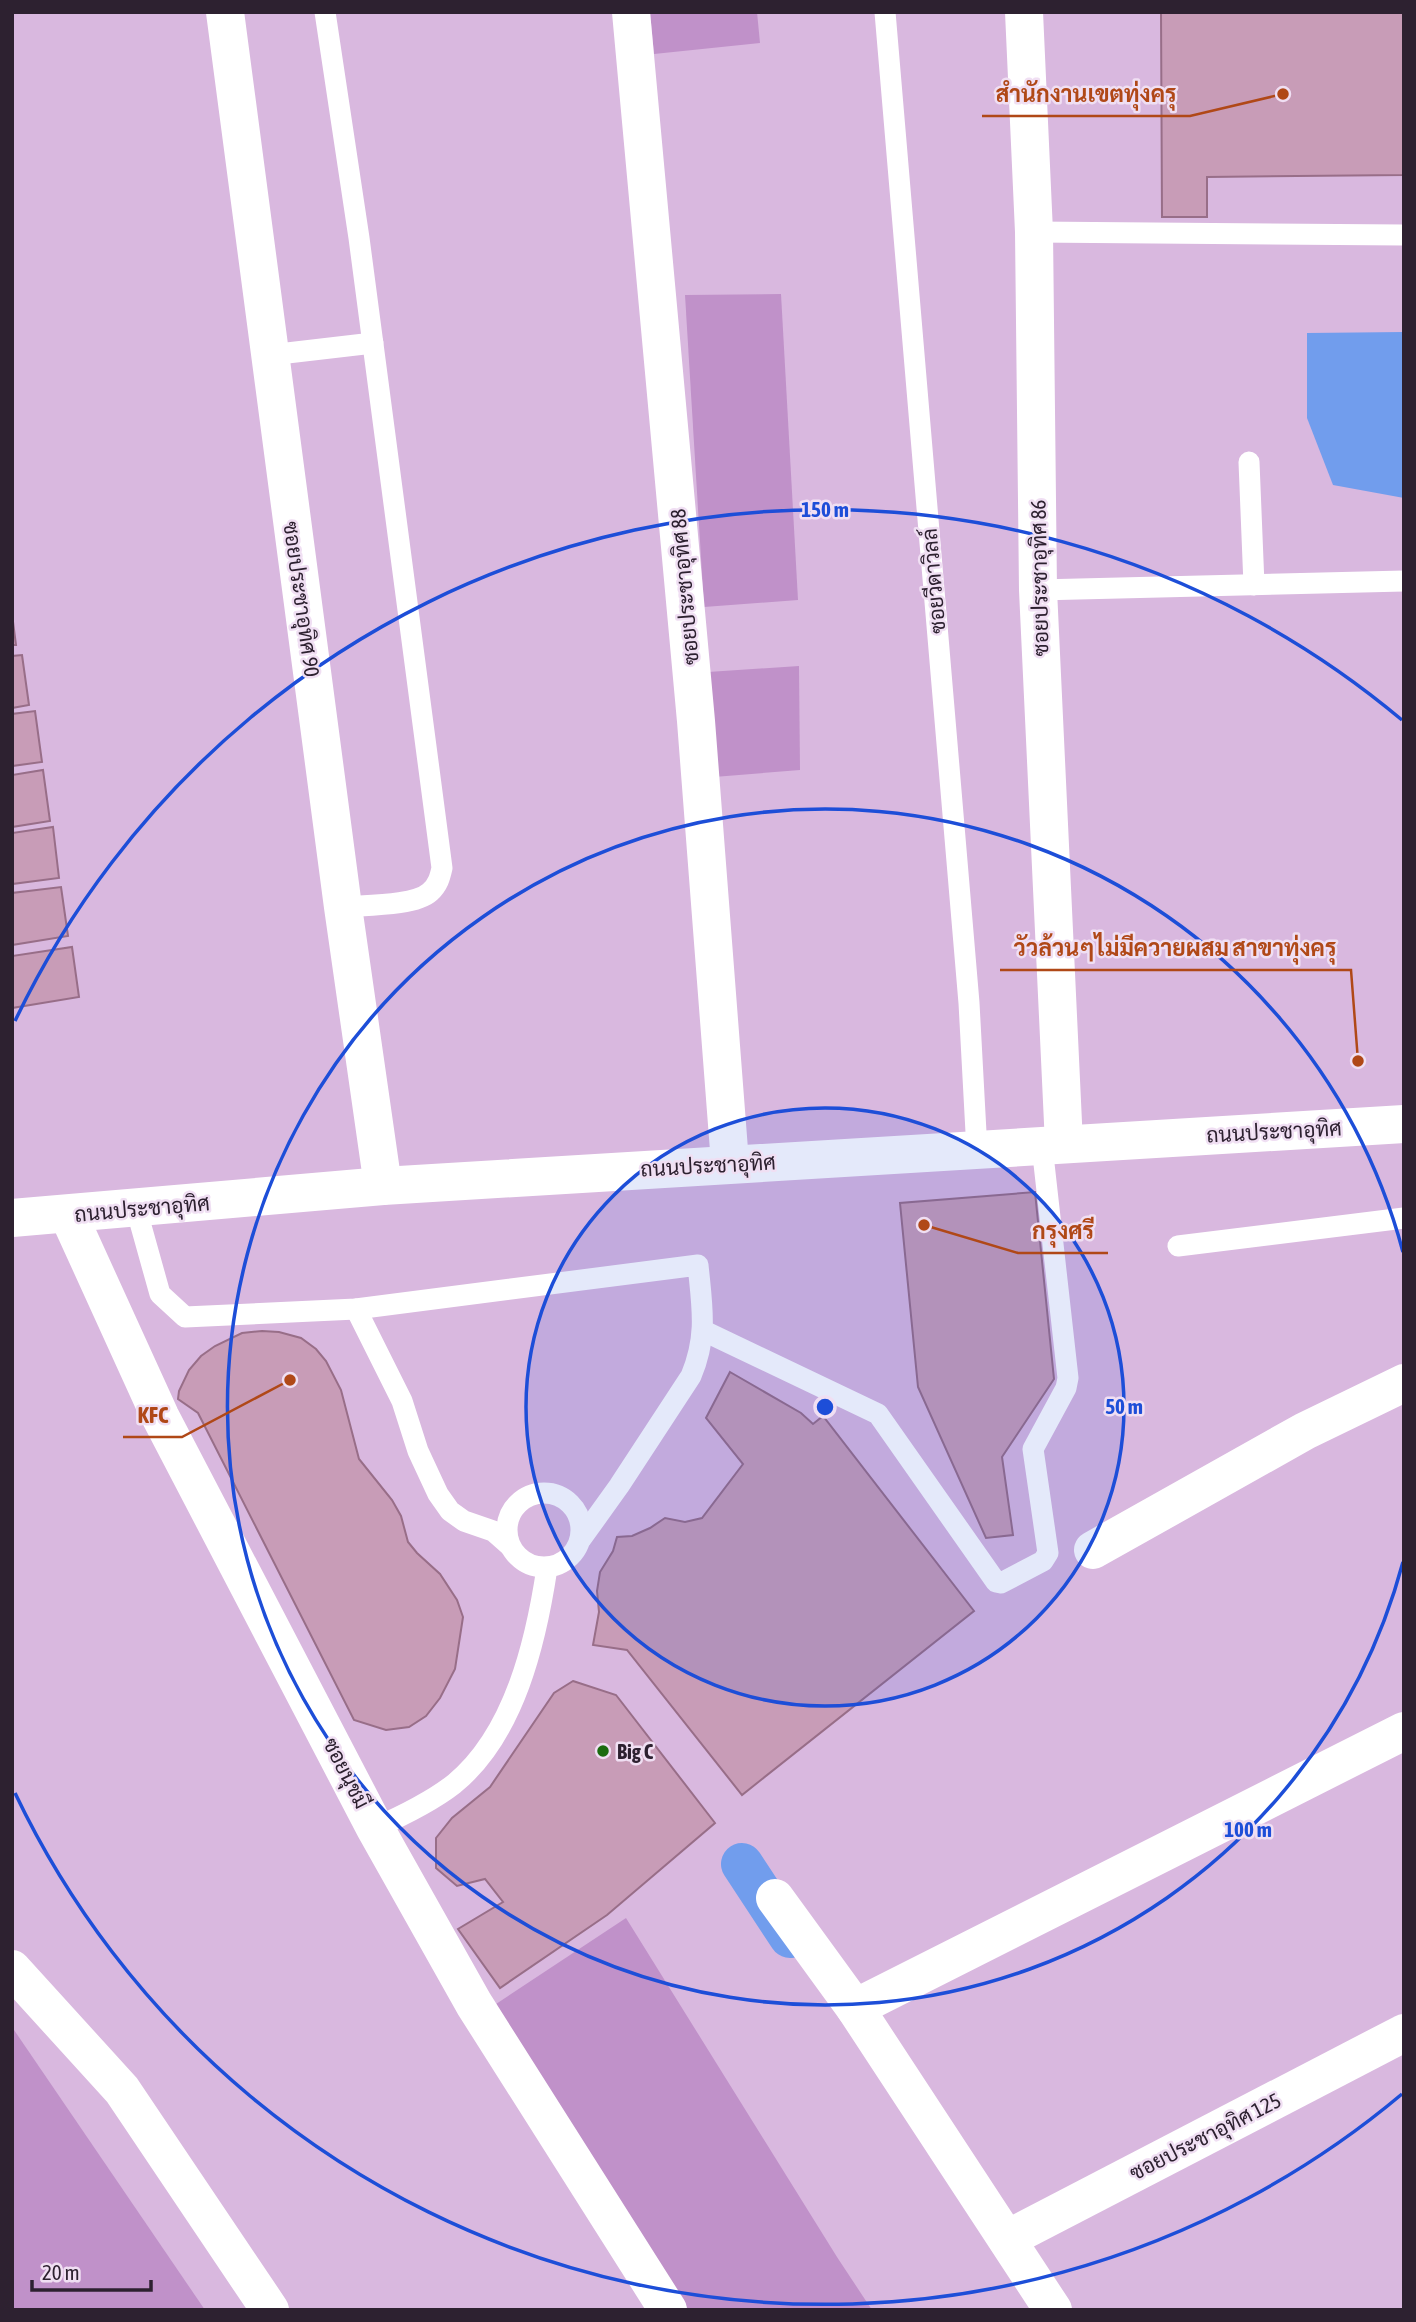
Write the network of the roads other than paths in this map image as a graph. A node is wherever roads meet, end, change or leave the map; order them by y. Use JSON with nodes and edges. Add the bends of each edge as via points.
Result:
{"nodes":[{"id":1,"x":225,"y":12,"type":"edge"},
{"id":2,"x":325,"y":12,"type":"edge"},
{"id":3,"x":631,"y":12,"type":"edge"},
{"id":4,"x":885,"y":12,"type":"edge"},
{"id":5,"x":1024,"y":12,"type":"edge"},
{"id":6,"x":1034,"y":232,"type":"junction"},
{"id":7,"x":1404,"y":235,"type":"edge"},
{"id":8,"x":373,"y":343,"type":"junction"},
{"id":9,"x":270,"y":355,"type":"junction"},
{"id":10,"x":1249,"y":462,"type":"dead end"},
{"id":11,"x":1404,"y":581,"type":"edge"},
{"id":12,"x":1254,"y":584,"type":"junction"},
{"id":13,"x":1038,"y":590,"type":"junction"},
{"id":14,"x":343,"y":907,"type":"junction"},
{"id":15,"x":1403,"y":1131,"type":"edge"},
{"id":16,"x":1053,"y":1145,"type":"junction"},
{"id":17,"x":977,"y":1151,"type":"junction"},
{"id":18,"x":730,"y":1163,"type":"junction"},
{"id":19,"x":383,"y":1186,"type":"junction"},
{"id":20,"x":136,"y":1208,"type":"junction"},
{"id":21,"x":68,"y":1214,"type":"junction"},
{"id":22,"x":1404,"y":1218,"type":"edge"},
{"id":23,"x":12,"y":1219,"type":"edge"},
{"id":24,"x":1178,"y":1246,"type":"dead end"},
{"id":25,"x":356,"y":1309,"type":"junction"},
{"id":26,"x":704,"y":1331,"type":"junction"},
{"id":27,"x":1404,"y":1383,"type":"edge"},
{"id":28,"x":581,"y":1539,"type":"junction"},
{"id":29,"x":510,"y":1546,"type":"junction"},
{"id":30,"x":1093,"y":1550,"type":"dead end"},
{"id":31,"x":547,"y":1567,"type":"junction"},
{"id":32,"x":1404,"y":1731,"type":"edge"},
{"id":33,"x":375,"y":1828,"type":"junction"},
{"id":34,"x":775,"y":1898,"type":"dead end"},
{"id":35,"x":12,"y":1969,"type":"edge"},
{"id":36,"x":855,"y":2008,"type":"junction"},
{"id":37,"x":1404,"y":2033,"type":"edge"},
{"id":38,"x":1007,"y":2239,"type":"junction"},
{"id":39,"x":270,"y":2310,"type":"edge"},
{"id":40,"x":668,"y":2310,"type":"edge"},
{"id":41,"x":1053,"y":2310,"type":"edge"}],
"edges":[{"from":1,"to":9,"type":"street","name":"ซอยประชาอุทิศ 90"},
{"from":2,"to":8,"type":"lane"},
{"from":3,"to":18,"type":"street","name":"ซอยประชาอุทิศ 88","via":[[696,721]]},
{"from":4,"to":17,"type":"lane","name":"ซอยวีดาวิลล์"},
{"from":5,"to":6,"type":"street","name":"ซอยประชาอุทิศ 86"},
{"from":6,"to":7,"type":"lane"},
{"from":6,"to":13,"type":"street","name":"ซอยประชาอุทิศ 86"},
{"from":8,"to":9,"type":"lane"},
{"from":8,"to":14,"type":"lane","via":[[442,867],[429,893],[415,900]]},
{"from":9,"to":14,"type":"street","name":"ซอยประชาอุทิศ 90"},
{"from":10,"to":12,"type":"lane"},
{"from":11,"to":12,"type":"lane"},
{"from":12,"to":13,"type":"lane"},
{"from":13,"to":16,"type":"street","name":"ซอยประชาอุทิศ 86"},
{"from":14,"to":19,"type":"street","name":"ซอยประชาอุทิศ 90"},
{"from":15,"to":16,"type":"street","name":"ถนนประชาอุทิศ"},
{"from":16,"to":17,"type":"street","name":"ถนนประชาอุทิศ"},
{"from":16,"to":26,"type":"lane","via":[[1068,1378],[1033,1449],[1048,1553],[1043,1561],[996,1582],[878,1413]]},
{"from":17,"to":18,"type":"street","name":"ถนนประชาอุทิศ"},
{"from":18,"to":19,"type":"street","name":"ถนนประชาอุทิศ"},
{"from":19,"to":20,"type":"street","name":"ถนนประชาอุทิศ"},
{"from":20,"to":21,"type":"street","name":"ถนนประชาอุทิศ"},
{"from":20,"to":25,"type":"lane","via":[[160,1294],[185,1317]]},
{"from":21,"to":23,"type":"street","name":"ถนนประชาอุทิศ"},
{"from":21,"to":33,"type":"street","name":"ซอยนุชมี","via":[[160,1416]]},
{"from":22,"to":24,"type":"lane"},
{"from":25,"to":26,"type":"lane","via":[[698,1265]]},
{"from":25,"to":29,"type":"lane","via":[[402,1401],[438,1494],[450,1511],[493,1531]]},
{"from":26,"to":28,"type":"lane","via":[[691,1376]]},
{"from":27,"to":30,"type":"street","via":[[1306,1431]]},
{"from":28,"to":29,"type":"lane","via":[[582,1525],[570,1503],[559,1495],[534,1493],[513,1509],[507,1533]]},
{"from":28,"to":31,"type":"lane","via":[[569,1559]]},
{"from":29,"to":31,"type":"lane","via":[[525,1562]]},
{"from":31,"to":33,"type":"lane","via":[[530,1655],[490,1742],[454,1783]]},
{"from":32,"to":36,"type":"street"},
{"from":33,"to":40,"type":"street","name":"ซอยนุชมี","via":[[474,2004]]},
{"from":34,"to":36,"type":"street"},
{"from":35,"to":39,"type":"street","via":[[122,2090]]},
{"from":36,"to":38,"type":"street"},
{"from":37,"to":38,"type":"street","name":"ซอยประชาอุทิศ 125"},
{"from":38,"to":41,"type":"street"}]}
